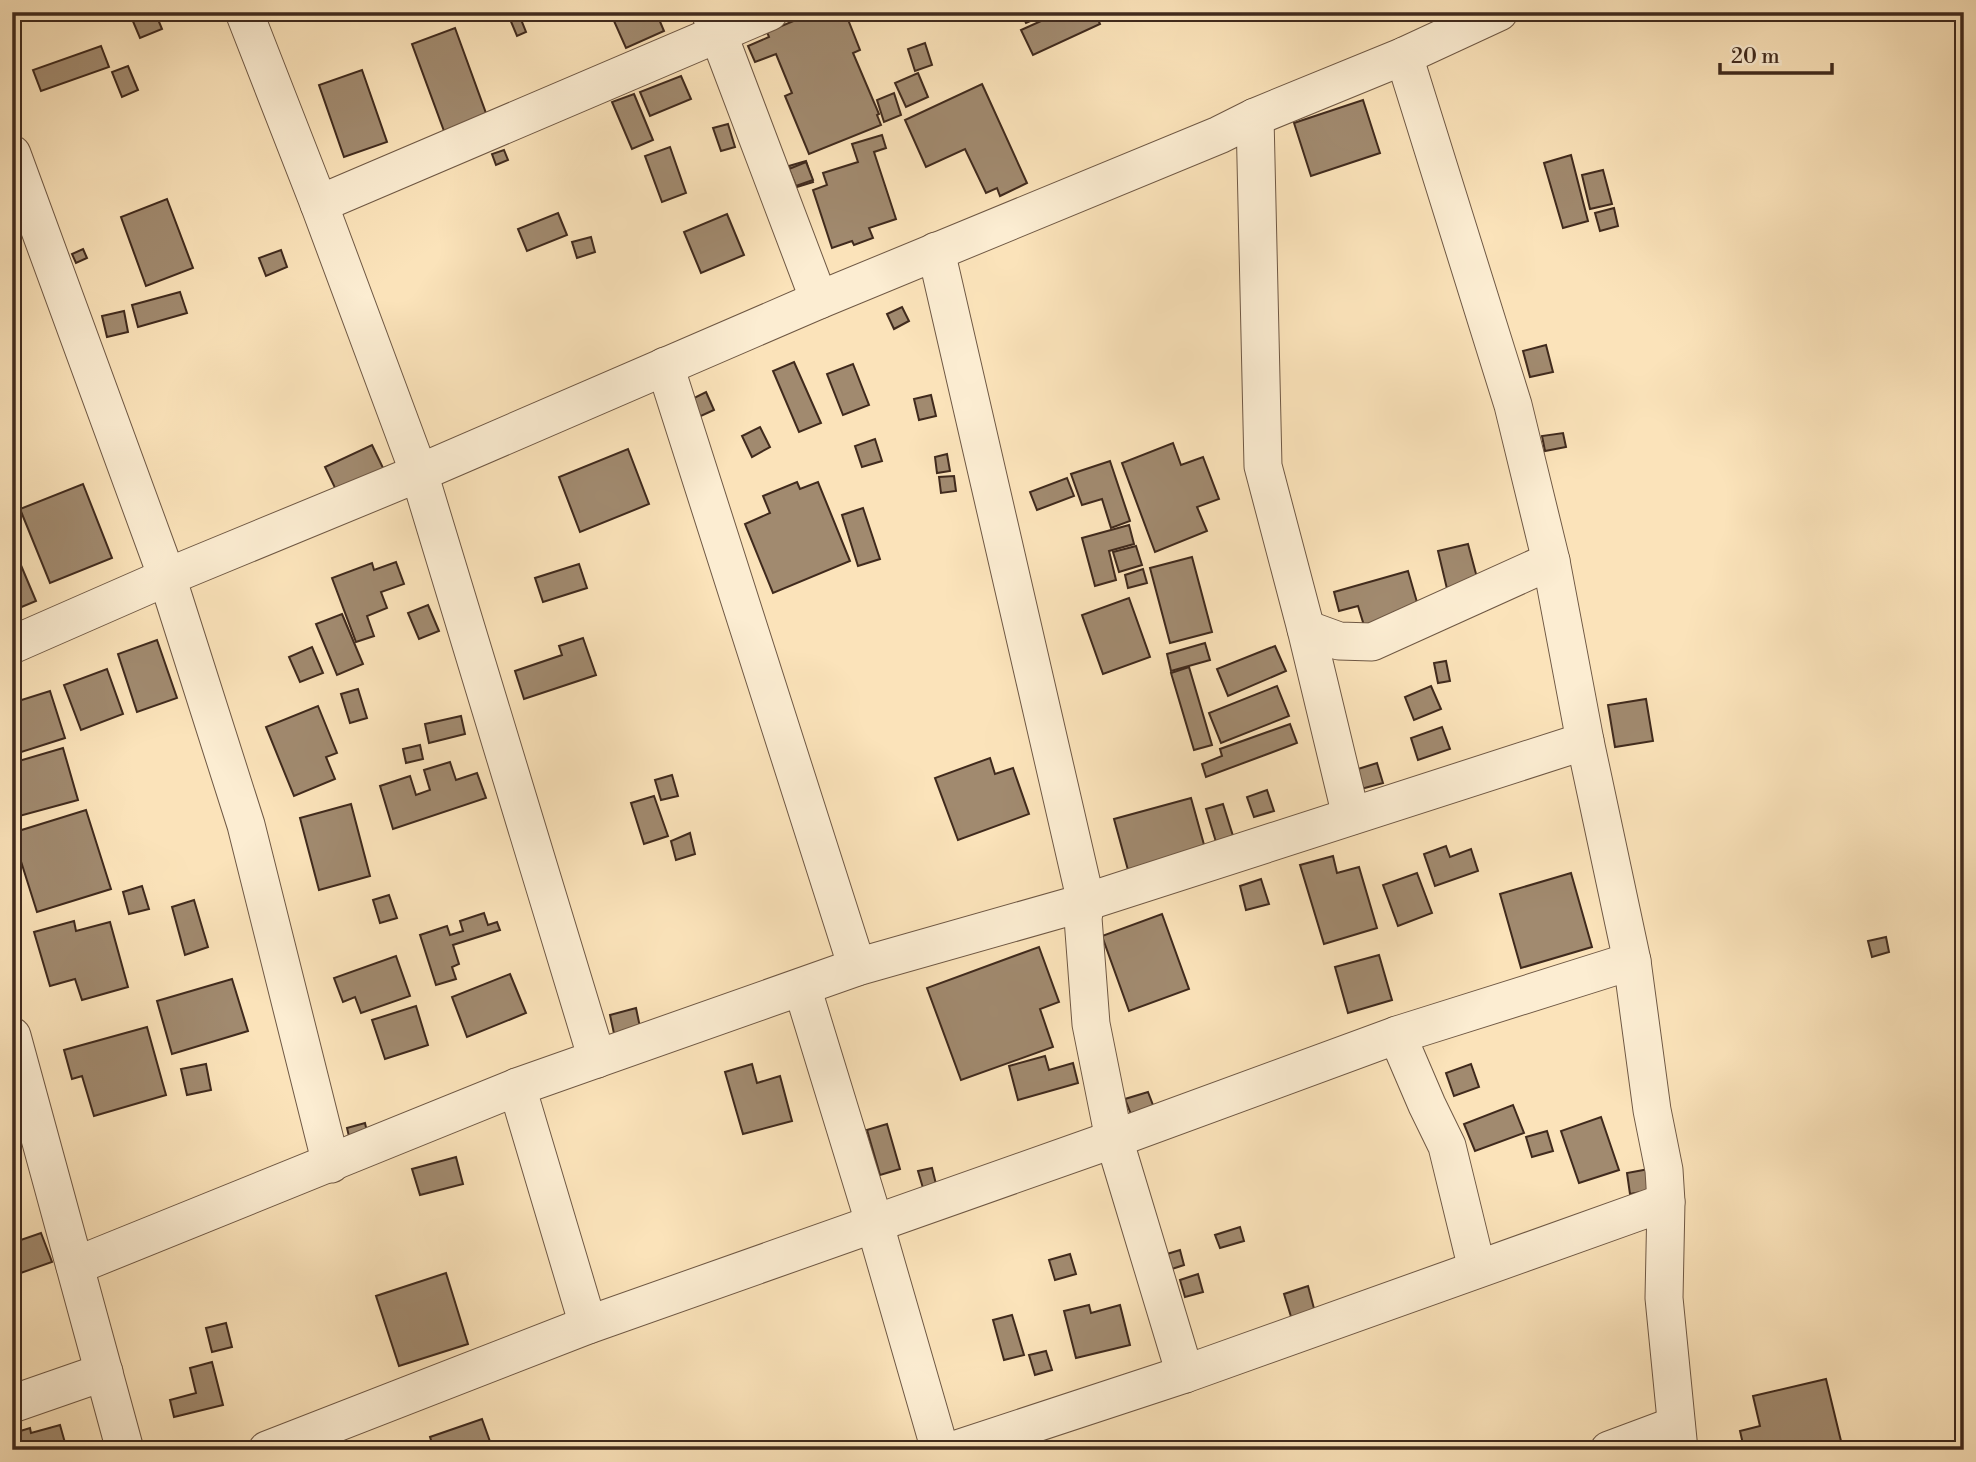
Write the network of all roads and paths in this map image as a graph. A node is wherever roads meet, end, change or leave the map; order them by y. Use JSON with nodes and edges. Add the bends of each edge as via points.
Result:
{"nodes":[{"id":1,"x":244,"y":12,"type":"edge"},
{"id":2,"x":769,"y":12,"type":"edge"},
{"id":3,"x":1499,"y":12,"type":"edge"},
{"id":4,"x":714,"y":23,"type":"edge"},
{"id":5,"x":1404,"y":55,"type":"junction"},
{"id":6,"x":1255,"y":117,"type":"junction"},
{"id":7,"x":12,"y":154,"type":"edge"},
{"id":8,"x":319,"y":204,"type":"junction"},
{"id":9,"x":936,"y":251,"type":"junction"},
{"id":10,"x":819,"y":300,"type":"junction"},
{"id":11,"x":665,"y":366,"type":"junction"},
{"id":12,"x":419,"y":473,"type":"junction"},
{"id":13,"x":1551,"y":561,"type":"junction"},
{"id":14,"x":167,"y":578,"type":"junction"},
{"id":15,"x":1306,"y":629,"type":"junction"},
{"id":16,"x":12,"y":645,"type":"edge"},
{"id":17,"x":1585,"y":741,"type":"junction"},
{"id":18,"x":1351,"y":816,"type":"junction"},
{"id":19,"x":1086,"y":902,"type":"junction"},
{"id":20,"x":1632,"y":961,"type":"junction"},
{"id":21,"x":858,"y":967,"type":"junction"},
{"id":22,"x":802,"y":987,"type":"junction"},
{"id":23,"x":1398,"y":1035,"type":"junction"},
{"id":24,"x":12,"y":1036,"type":"edge"},
{"id":25,"x":597,"y":1059,"type":"junction"},
{"id":26,"x":517,"y":1087,"type":"junction"},
{"id":27,"x":1114,"y":1139,"type":"junction"},
{"id":28,"x":331,"y":1164,"type":"junction"},
{"id":29,"x":1666,"y":1202,"type":"junction"},
{"id":30,"x":875,"y":1225,"type":"junction"},
{"id":31,"x":75,"y":1266,"type":"junction"},
{"id":32,"x":1476,"y":1269,"type":"junction"},
{"id":33,"x":588,"y":1325,"type":"junction"},
{"id":34,"x":104,"y":1372,"type":"junction"},
{"id":35,"x":1185,"y":1374,"type":"junction"},
{"id":36,"x":12,"y":1404,"type":"edge"},
{"id":37,"x":1677,"y":1437,"type":"edge"},
{"id":38,"x":125,"y":1450,"type":"edge"},
{"id":39,"x":267,"y":1450,"type":"edge"},
{"id":40,"x":940,"y":1450,"type":"edge"},
{"id":41,"x":954,"y":1450,"type":"edge"},
{"id":42,"x":1609,"y":1450,"type":"edge"}],
"edges":[{"from":1,"to":8,"type":"street"},
{"from":2,"to":4,"type":"street"},
{"from":3,"to":5,"type":"street"},
{"from":4,"to":8,"type":"street"},
{"from":4,"to":10,"type":"street"},
{"from":5,"to":6,"type":"street"},
{"from":5,"to":13,"type":"street","via":[[1513,405]]},
{"from":6,"to":9,"type":"street"},
{"from":6,"to":15,"type":"street","via":[[1263,466]]},
{"from":7,"to":14,"type":"street"},
{"from":8,"to":12,"type":"street"},
{"from":9,"to":10,"type":"street"},
{"from":9,"to":19,"type":"street"},
{"from":10,"to":11,"type":"street"},
{"from":11,"to":12,"type":"street"},
{"from":11,"to":21,"type":"street"},
{"from":12,"to":14,"type":"street"},
{"from":12,"to":25,"type":"street"},
{"from":13,"to":15,"type":"street","via":[[1372,642],[1339,640]]},
{"from":13,"to":17,"type":"street"},
{"from":14,"to":16,"type":"street"},
{"from":14,"to":28,"type":"street","via":[[246,825]]},
{"from":15,"to":18,"type":"street"},
{"from":17,"to":18,"type":"street"},
{"from":17,"to":20,"type":"street"},
{"from":18,"to":19,"type":"street"},
{"from":19,"to":21,"type":"street"},
{"from":19,"to":27,"type":"street","via":[[1083,918],[1091,1024]]},
{"from":20,"to":23,"type":"street"},
{"from":20,"to":29,"type":"street"},
{"from":21,"to":22,"type":"street"},
{"from":22,"to":25,"type":"street"},
{"from":22,"to":30,"type":"street"},
{"from":23,"to":27,"type":"street"},
{"from":23,"to":32,"type":"street","via":[[1447,1146]]},
{"from":24,"to":31,"type":"street"},
{"from":25,"to":26,"type":"street"},
{"from":26,"to":28,"type":"street"},
{"from":26,"to":33,"type":"street"},
{"from":27,"to":30,"type":"street"},
{"from":27,"to":35,"type":"street"},
{"from":28,"to":31,"type":"street"},
{"from":29,"to":32,"type":"street"},
{"from":29,"to":37,"type":"street","via":[[1664,1298]]},
{"from":30,"to":33,"type":"street"},
{"from":30,"to":40,"type":"street"},
{"from":31,"to":34,"type":"street"},
{"from":32,"to":35,"type":"street"},
{"from":33,"to":39,"type":"street"},
{"from":34,"to":36,"type":"street"},
{"from":34,"to":38,"type":"street"},
{"from":35,"to":41,"type":"street"},
{"from":37,"to":42,"type":"street"}]}
